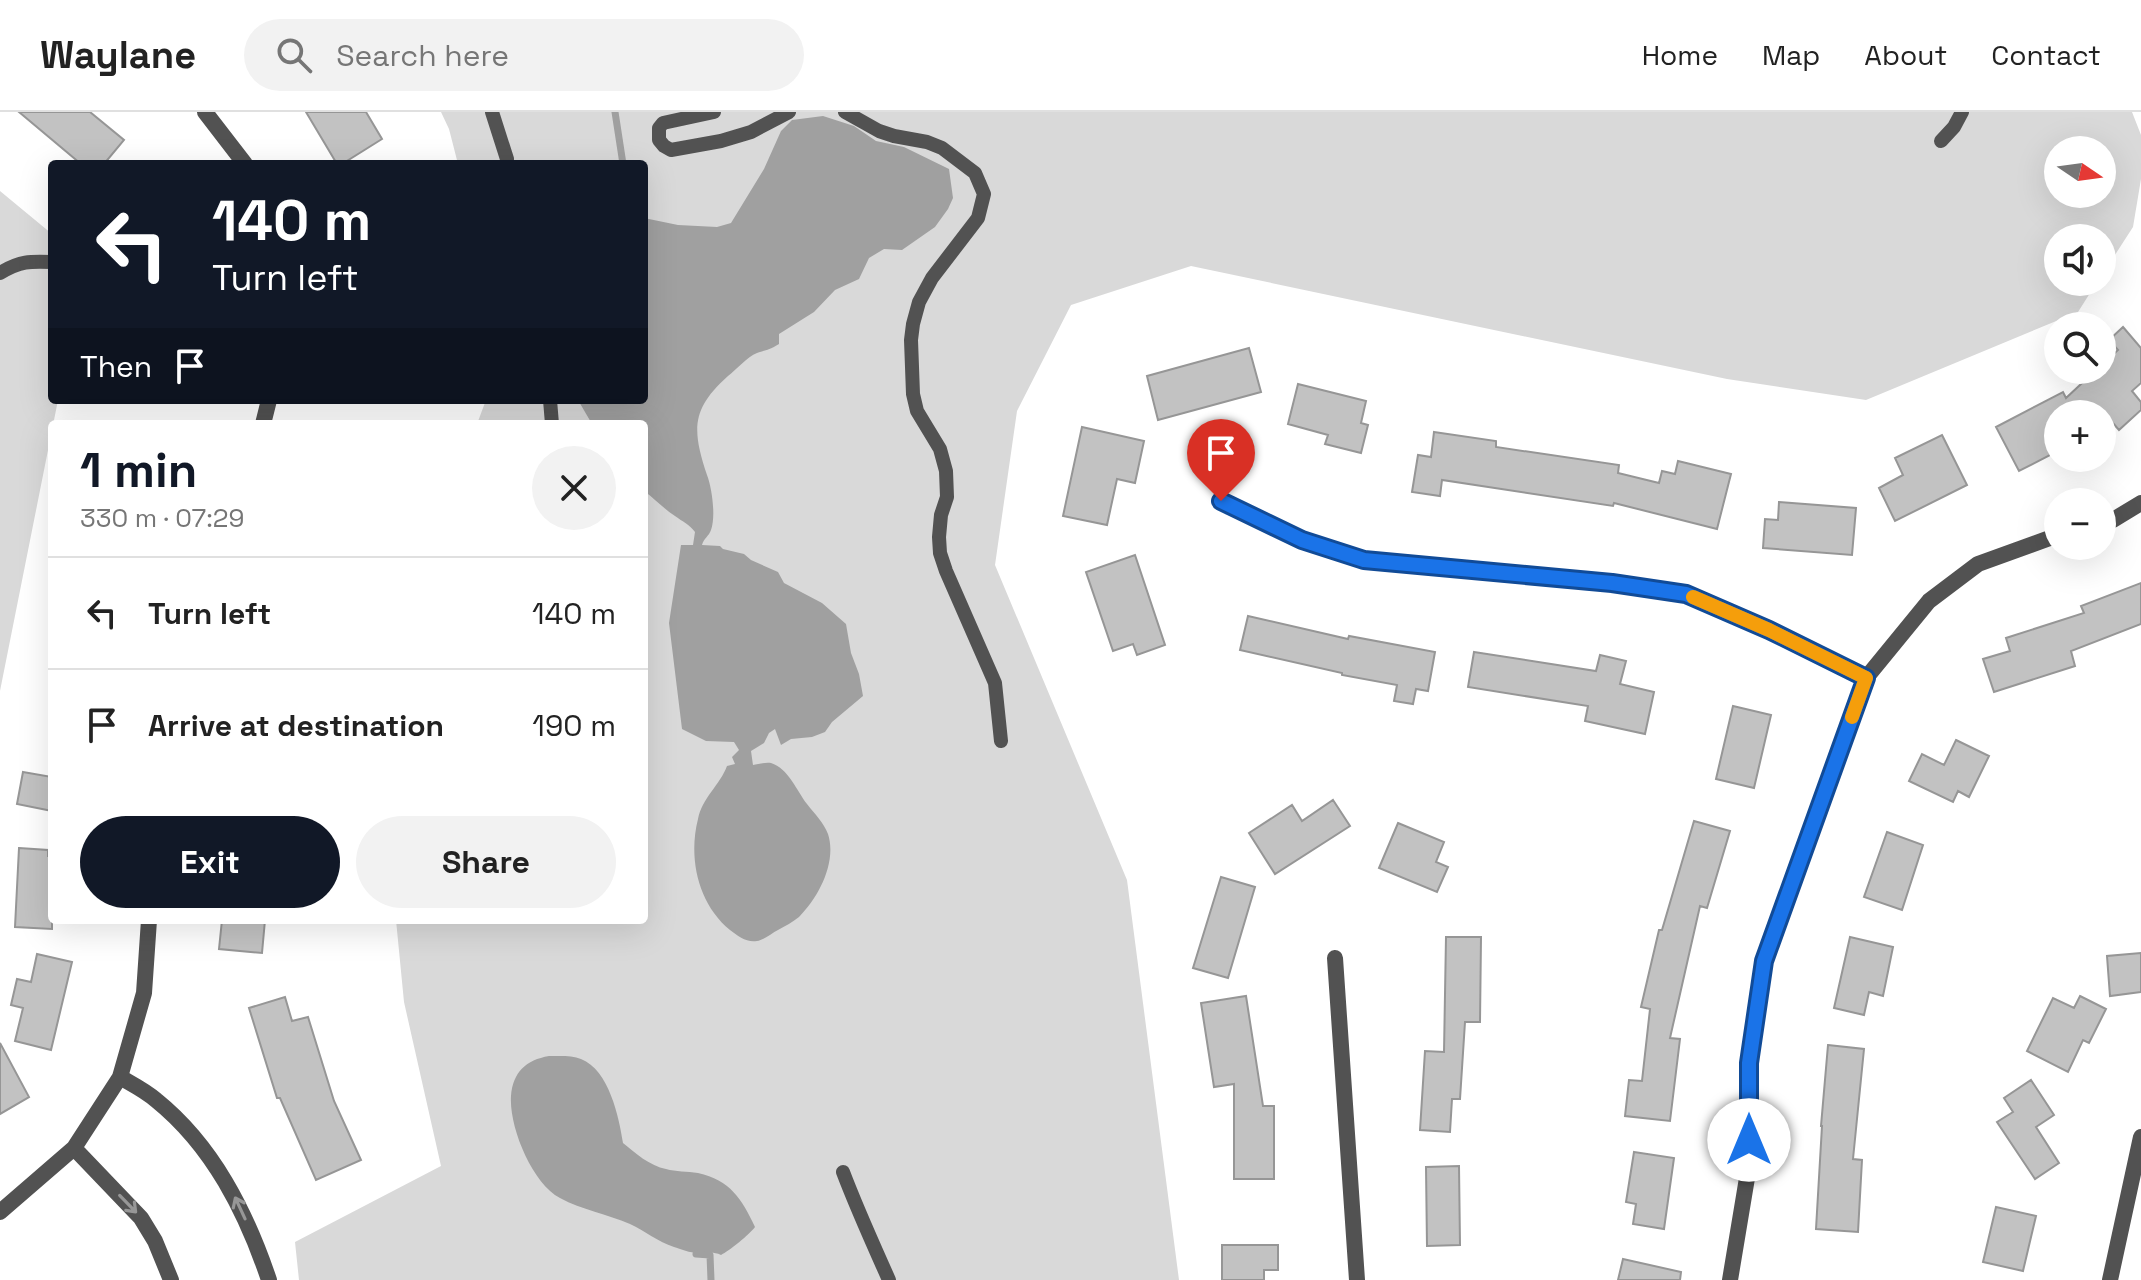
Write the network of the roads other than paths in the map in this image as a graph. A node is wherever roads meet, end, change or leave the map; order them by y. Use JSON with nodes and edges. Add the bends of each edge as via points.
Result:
{"nodes":[{"id":1,"x":205,"y":112,"type":"edge"},
{"id":2,"x":492,"y":112,"type":"edge"},
{"id":3,"x":714,"y":112,"type":"edge"},
{"id":4,"x":789,"y":112,"type":"edge"},
{"id":5,"x":845,"y":112,"type":"edge"},
{"id":6,"x":1962,"y":112,"type":"edge"},
{"id":7,"x":1941,"y":141,"type":"dead end"},
{"id":8,"x":242,"y":160,"type":"edge"},
{"id":9,"x":509,"y":160,"type":"edge"},
{"id":10,"x":48,"y":262,"type":"edge"},
{"id":11,"x":0,"y":273,"type":"edge"},
{"id":12,"x":1221,"y":501,"type":"dead end"},
{"id":13,"x":2141,"y":503,"type":"edge"},
{"id":14,"x":2116,"y":518,"type":"edge"},
{"id":15,"x":2044,"y":539,"type":"edge"},
{"id":16,"x":1866,"y":678,"type":"junction"},
{"id":17,"x":1001,"y":741,"type":"dead end"},
{"id":18,"x":149,"y":924,"type":"edge"},
{"id":19,"x":1335,"y":958,"type":"dead end"},
{"id":20,"x":120,"y":1077,"type":"junction"},
{"id":21,"x":2141,"y":1137,"type":"edge"},
{"id":22,"x":74,"y":1148,"type":"junction"},
{"id":23,"x":843,"y":1172,"type":"dead end"},
{"id":24,"x":0,"y":1212,"type":"edge"},
{"id":25,"x":171,"y":1280,"type":"edge"},
{"id":26,"x":269,"y":1280,"type":"edge"},
{"id":27,"x":889,"y":1280,"type":"edge"},
{"id":28,"x":1357,"y":1280,"type":"edge"},
{"id":29,"x":1730,"y":1280,"type":"edge"},
{"id":30,"x":2110,"y":1280,"type":"edge"}],
"edges":[{"from":1,"to":8,"type":"street"},
{"from":2,"to":9,"type":"lane"},
{"from":3,"to":4,"type":"lane","via":[[663,123],[659,140],[671,150],[721,141]]},
{"from":5,"to":17,"type":"lane","via":[[879,131],[942,148],[975,173],[984,194],[978,218],[919,302],[911,367],[917,411],[940,449],[946,471],[940,553],[995,683]]},
{"from":6,"to":7,"type":"lane"},
{"from":10,"to":11,"type":"lane","via":[[14,264]]},
{"from":12,"to":16,"type":"street","via":[[1302,540],[1364,560],[1686,594]]},
{"from":13,"to":14,"type":"street"},
{"from":15,"to":16,"type":"street","via":[[1978,564],[1929,601]]},
{"from":16,"to":29,"type":"street","via":[[1764,961],[1749,1063],[1749,1166]]},
{"from":18,"to":20,"type":"street","via":[[144,993]]},
{"from":19,"to":28,"type":"street"},
{"from":20,"to":22,"type":"street"},
{"from":26,"to":20,"type":"street","one_way":true,"via":[[233,1191],[194,1135],[155,1098]]},
{"from":21,"to":30,"type":"street"},
{"from":22,"to":24,"type":"street"},
{"from":22,"to":25,"type":"street","one_way":true,"via":[[141,1218]]},
{"from":23,"to":27,"type":"lane"}]}
